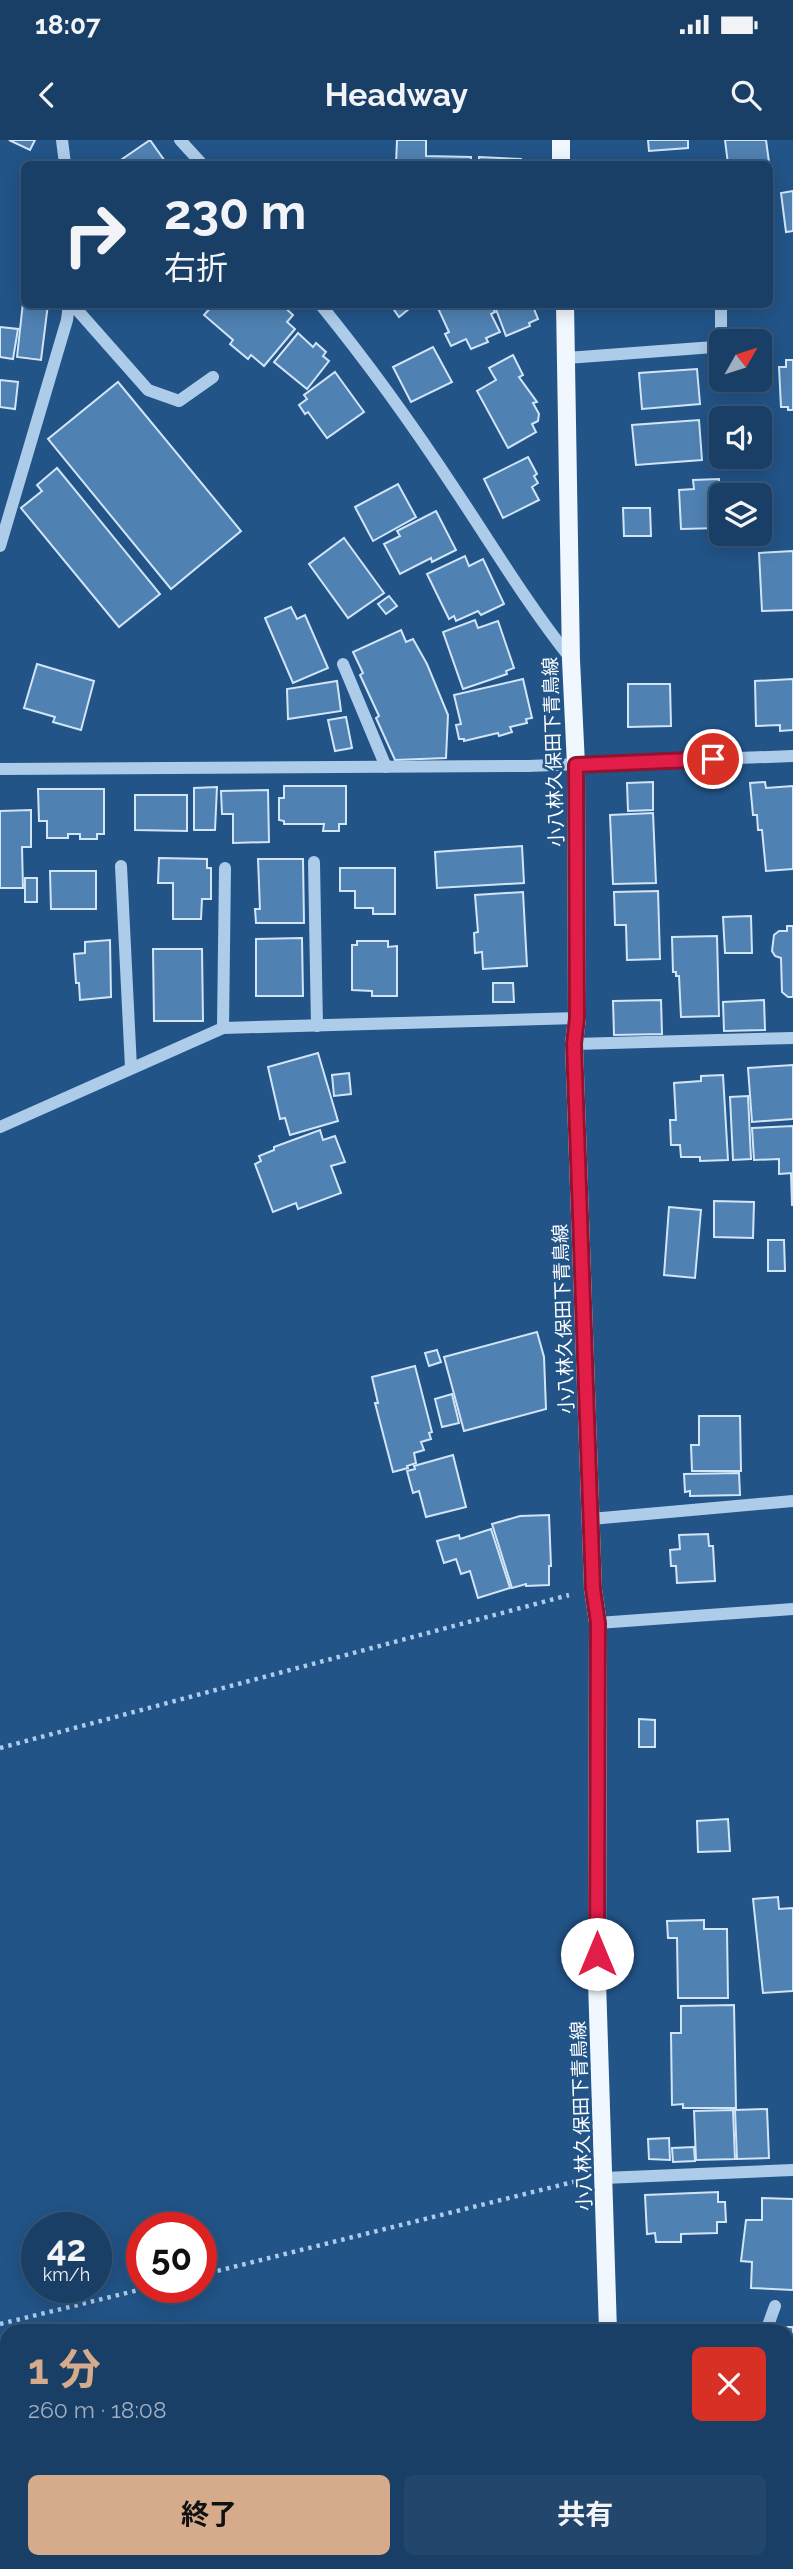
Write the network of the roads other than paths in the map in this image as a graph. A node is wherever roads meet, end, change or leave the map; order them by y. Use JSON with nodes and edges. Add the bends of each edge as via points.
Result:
{"nodes":[{"id":1,"x":62,"y":140,"type":"edge"},
{"id":2,"x":180,"y":140,"type":"edge"},
{"id":3,"x":561,"y":140,"type":"edge"},
{"id":4,"x":65,"y":161,"type":"edge"},
{"id":5,"x":199,"y":161,"type":"edge"},
{"id":6,"x":561,"y":161,"type":"edge"},
{"id":7,"x":70,"y":308,"type":"edge"},
{"id":8,"x":75,"y":308,"type":"edge"},
{"id":9,"x":323,"y":308,"type":"edge"},
{"id":10,"x":565,"y":308,"type":"edge"},
{"id":11,"x":721,"y":308,"type":"edge"},
{"id":12,"x":567,"y":358,"type":"junction"},
{"id":13,"x":213,"y":377,"type":"dead end"},
{"id":14,"x":0,"y":546,"type":"edge"},
{"id":15,"x":571,"y":660,"type":"junction"},
{"id":16,"x":343,"y":664,"type":"dead end"},
{"id":17,"x":793,"y":756,"type":"edge"},
{"id":18,"x":576,"y":765,"type":"junction"},
{"id":19,"x":386,"y":766,"type":"junction"},
{"id":20,"x":0,"y":769,"type":"edge"},
{"id":21,"x":314,"y":862,"type":"dead end"},
{"id":22,"x":121,"y":866,"type":"dead end"},
{"id":23,"x":225,"y":868,"type":"dead end"},
{"id":24,"x":577,"y":1018,"type":"junction"},
{"id":25,"x":317,"y":1026,"type":"junction"},
{"id":26,"x":223,"y":1028,"type":"junction"},
{"id":27,"x":793,"y":1038,"type":"edge"},
{"id":28,"x":574,"y":1044,"type":"junction"},
{"id":29,"x":131,"y":1068,"type":"junction"},
{"id":30,"x":0,"y":1127,"type":"edge"},
{"id":31,"x":793,"y":1501,"type":"edge"},
{"id":32,"x":591,"y":1519,"type":"junction"},
{"id":33,"x":793,"y":1609,"type":"edge"},
{"id":34,"x":598,"y":1623,"type":"junction"},
{"id":35,"x":793,"y":2170,"type":"edge"},
{"id":36,"x":604,"y":2178,"type":"junction"},
{"id":37,"x":775,"y":2306,"type":"dead end"},
{"id":38,"x":608,"y":2324,"type":"edge"},
{"id":39,"x":769,"y":2324,"type":"edge"}],
"edges":[{"from":1,"to":4,"type":"street"},
{"from":2,"to":5,"type":"street"},
{"from":3,"to":6,"type":"main road"},
{"from":7,"to":14,"type":"street"},
{"from":8,"to":13,"type":"street","via":[[148,390],[179,401]]},
{"from":9,"to":15,"type":"street","via":[[456,489],[533,611]]},
{"from":10,"to":12,"type":"main road","name":"小八林久保田下青鳥線"},
{"from":11,"to":12,"type":"street","via":[[721,339],[714,348]]},
{"from":12,"to":15,"type":"main road","name":"小八林久保田下青鳥線"},
{"from":15,"to":18,"type":"main road","name":"小八林久保田下青鳥線"},
{"from":16,"to":19,"type":"street"},
{"from":17,"to":18,"type":"street"},
{"from":18,"to":19,"type":"street"},
{"from":18,"to":24,"type":"main road","name":"小八林久保田下青鳥線"},
{"from":19,"to":20,"type":"street"},
{"from":21,"to":25,"type":"street"},
{"from":22,"to":29,"type":"street"},
{"from":23,"to":26,"type":"street"},
{"from":24,"to":25,"type":"street"},
{"from":24,"to":28,"type":"main road","name":"小八林久保田下青鳥線"},
{"from":25,"to":26,"type":"street"},
{"from":26,"to":29,"type":"street"},
{"from":27,"to":28,"type":"street"},
{"from":28,"to":32,"type":"main road","name":"小八林久保田下青鳥線"},
{"from":29,"to":30,"type":"street"},
{"from":31,"to":32,"type":"street"},
{"from":32,"to":34,"type":"main road","name":"小八林久保田下青鳥線"},
{"from":33,"to":34,"type":"street"},
{"from":34,"to":36,"type":"main road","name":"小八林久保田下青鳥線","via":[[597,1981]]},
{"from":35,"to":36,"type":"street"},
{"from":36,"to":38,"type":"main road","name":"小八林久保田下青鳥線"},
{"from":37,"to":39,"type":"street"}]}
